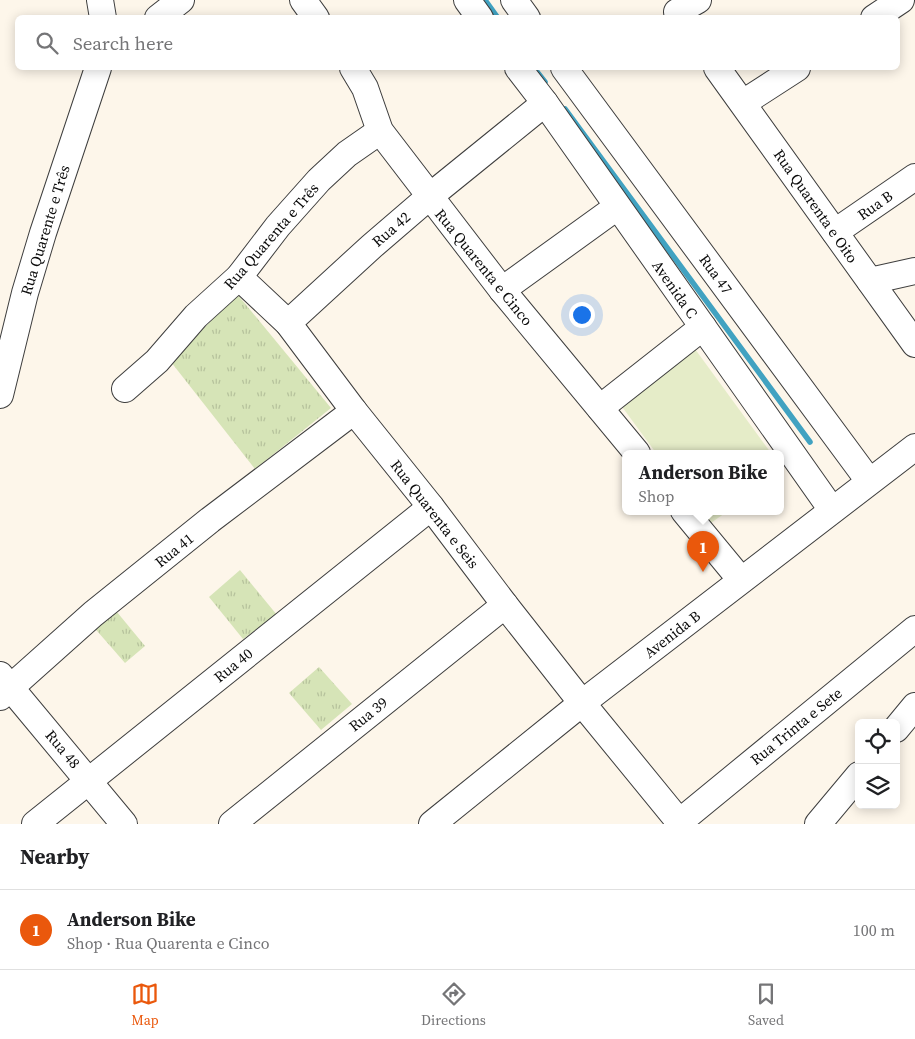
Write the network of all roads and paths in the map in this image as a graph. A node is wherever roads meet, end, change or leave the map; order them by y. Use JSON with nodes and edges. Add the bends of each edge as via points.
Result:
{"nodes":[{"id":1,"x":100,"y":0,"type":"edge"},
{"id":2,"x":181,"y":0,"type":"edge"},
{"id":3,"x":303,"y":0,"type":"edge"},
{"id":4,"x":467,"y":0,"type":"edge"},
{"id":5,"x":514,"y":0,"type":"edge"},
{"id":6,"x":901,"y":0,"type":"edge"},
{"id":7,"x":102,"y":15,"type":"edge"},
{"id":8,"x":162,"y":15,"type":"edge"},
{"id":9,"x":314,"y":15,"type":"edge"},
{"id":10,"x":478,"y":15,"type":"edge"},
{"id":11,"x":525,"y":15,"type":"edge"},
{"id":12,"x":878,"y":15,"type":"edge"},
{"id":13,"x":97,"y":70,"type":"edge"},
{"id":14,"x":354,"y":70,"type":"edge"},
{"id":15,"x":520,"y":70,"type":"edge"},
{"id":16,"x":565,"y":70,"type":"edge"},
{"id":17,"x":718,"y":70,"type":"edge"},
{"id":18,"x":794,"y":70,"type":"edge"},
{"id":19,"x":743,"y":103,"type":"junction"},
{"id":20,"x":545,"y":104,"type":"junction"},
{"id":21,"x":380,"y":131,"type":"junction"},
{"id":22,"x":915,"y":177,"type":"edge"},
{"id":23,"x":429,"y":197,"type":"junction"},
{"id":24,"x":617,"y":207,"type":"junction"},
{"id":25,"x":835,"y":232,"type":"junction"},
{"id":26,"x":915,"y":271,"type":"edge"},
{"id":27,"x":239,"y":277,"type":"junction"},
{"id":28,"x":870,"y":281,"type":"junction"},
{"id":29,"x":502,"y":290,"type":"junction"},
{"id":30,"x":288,"y":323,"type":"junction"},
{"id":31,"x":703,"y":327,"type":"junction"},
{"id":32,"x":915,"y":344,"type":"edge"},
{"id":33,"x":125,"y":389,"type":"dead end"},
{"id":34,"x":0,"y":395,"type":"edge"},
{"id":35,"x":600,"y":408,"type":"junction"},
{"id":36,"x":354,"y":411,"type":"junction"},
{"id":37,"x":915,"y":447,"type":"edge"},
{"id":38,"x":634,"y":450,"type":"edge"},
{"id":39,"x":869,"y":481,"type":"junction"},
{"id":40,"x":431,"y":507,"type":"junction"},
{"id":41,"x":832,"y":510,"type":"junction"},
{"id":42,"x":687,"y":515,"type":"edge"},
{"id":43,"x":741,"y":580,"type":"junction"},
{"id":44,"x":505,"y":605,"type":"junction"},
{"id":45,"x":915,"y":629,"type":"edge"},
{"id":46,"x":4,"y":686,"type":"edge"},
{"id":47,"x":582,"y":703,"type":"junction"},
{"id":48,"x":915,"y":706,"type":"edge"},
{"id":49,"x":900,"y":724,"type":"edge"},
{"id":50,"x":89,"y":780,"type":"junction"},
{"id":51,"x":855,"y":780,"type":"edge"},
{"id":52,"x":679,"y":823,"type":"edge"},
{"id":53,"x":35,"y":824,"type":"edge"},
{"id":54,"x":124,"y":824,"type":"edge"},
{"id":55,"x":232,"y":824,"type":"edge"},
{"id":56,"x":432,"y":824,"type":"edge"},
{"id":57,"x":818,"y":824,"type":"edge"}],
"edges":[{"from":1,"to":7,"type":"street"},
{"from":2,"to":8,"type":"street"},
{"from":3,"to":9,"type":"street"},
{"from":4,"to":10,"type":"street"},
{"from":5,"to":11,"type":"street"},
{"from":6,"to":12,"type":"street"},
{"from":13,"to":34,"type":"street","name":"Rua Quarente e Três","via":[[40,241]]},
{"from":14,"to":21,"type":"street","name":"Rua Quarenta e Cinco","via":[[365,88]]},
{"from":15,"to":20,"type":"street","name":"Avenida C"},
{"from":16,"to":39,"type":"street","name":"Rua 47"},
{"from":17,"to":19,"type":"street","name":"Rua Quarenta e Oito"},
{"from":18,"to":19,"type":"street"},
{"from":19,"to":25,"type":"street","name":"Rua Quarenta e Oito"},
{"from":20,"to":23,"type":"street","name":"Rua 42"},
{"from":20,"to":24,"type":"street","name":"Avenida C"},
{"from":21,"to":23,"type":"street","name":"Rua Quarenta e Cinco"},
{"from":21,"to":27,"type":"street","name":"Rua Quarenta e Três","via":[[347,154],[319,180]]},
{"from":22,"to":25,"type":"street","name":"Rua B"},
{"from":23,"to":29,"type":"street","name":"Rua Quarenta e Cinco"},
{"from":23,"to":30,"type":"street","name":"Rua 42"},
{"from":24,"to":29,"type":"street"},
{"from":24,"to":31,"type":"street","name":"Avenida C"},
{"from":25,"to":28,"type":"street","name":"Rua Quarenta e Oito"},
{"from":26,"to":28,"type":"street"},
{"from":27,"to":30,"type":"street","name":"Rua Quarenta e Seis"},
{"from":27,"to":33,"type":"street","name":"Rua Quarenta e Três"},
{"from":28,"to":32,"type":"street","name":"Rua Quarenta e Oito"},
{"from":29,"to":35,"type":"street","name":"Rua Quarenta e Cinco"},
{"from":30,"to":36,"type":"street","name":"Rua Quarenta e Seis"},
{"from":31,"to":35,"type":"street"},
{"from":31,"to":41,"type":"street","name":"Avenida C"},
{"from":35,"to":38,"type":"street","name":"Rua Quarenta e Cinco"},
{"from":36,"to":40,"type":"street","name":"Rua Quarenta e Seis"},
{"from":36,"to":46,"type":"street","name":"Rua 41","via":[[210,520]]},
{"from":37,"to":39,"type":"street","name":"Avenida B"},
{"from":39,"to":41,"type":"street","name":"Avenida B"},
{"from":40,"to":44,"type":"street","name":"Rua Quarenta e Seis"},
{"from":40,"to":50,"type":"street","name":"Rua 40"},
{"from":41,"to":43,"type":"street","name":"Avenida B"},
{"from":42,"to":43,"type":"street"},
{"from":43,"to":47,"type":"street","name":"Avenida B"},
{"from":44,"to":47,"type":"street","name":"Rua Quarenta e Seis"},
{"from":44,"to":55,"type":"street","name":"Rua 39"},
{"from":45,"to":52,"type":"street","name":"Rua Trinta e Sete"},
{"from":46,"to":50,"type":"street","name":"Rua 48"},
{"from":47,"to":52,"type":"street","name":"Rua Quarenta e Seis"},
{"from":47,"to":56,"type":"street","name":"Avenida B"},
{"from":48,"to":49,"type":"street"},
{"from":50,"to":53,"type":"street","name":"Rua 40"},
{"from":50,"to":54,"type":"street","name":"Rua 48"},
{"from":51,"to":57,"type":"street"}]}
